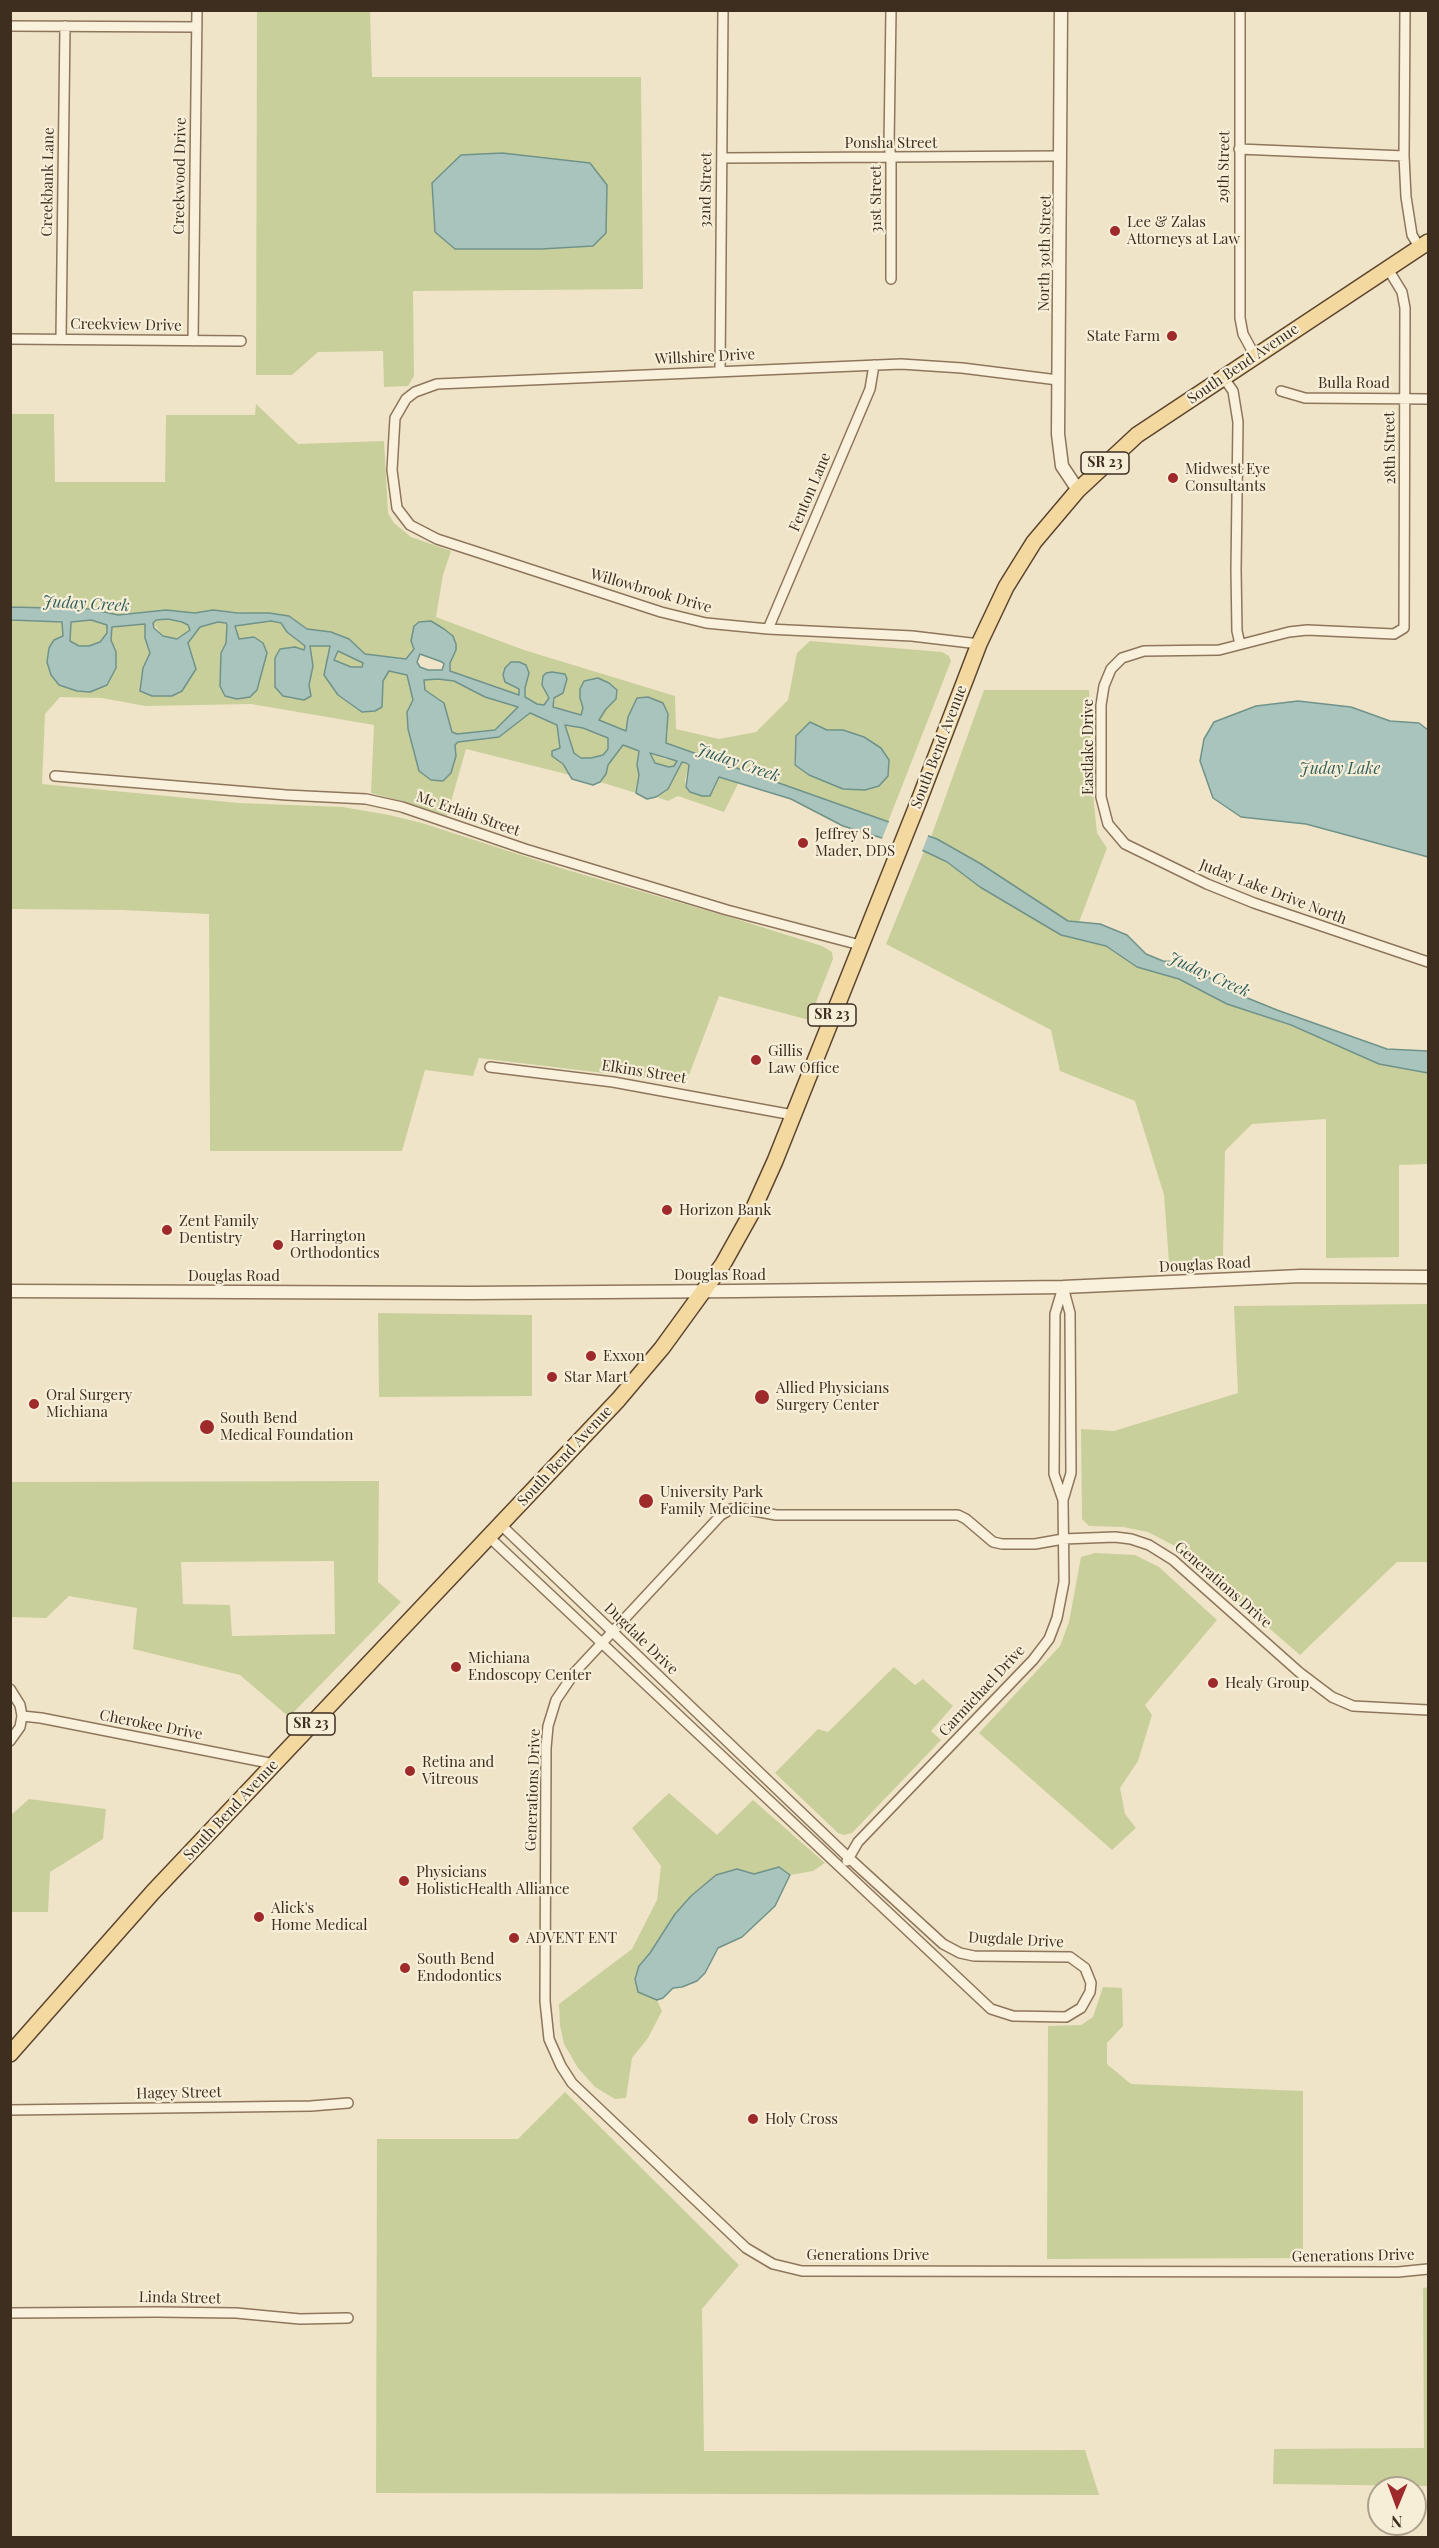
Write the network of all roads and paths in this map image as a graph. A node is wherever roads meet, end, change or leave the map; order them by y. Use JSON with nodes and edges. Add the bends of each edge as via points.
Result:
{"nodes":[{"id":1,"x":197,"y":10,"type":"edge"},
{"id":2,"x":723,"y":10,"type":"edge"},
{"id":3,"x":891,"y":10,"type":"edge"},
{"id":4,"x":1061,"y":10,"type":"edge"},
{"id":5,"x":1240,"y":10,"type":"edge"},
{"id":6,"x":1405,"y":10,"type":"edge"},
{"id":7,"x":10,"y":26,"type":"edge"},
{"id":8,"x":65,"y":26,"type":"junction"},
{"id":9,"x":197,"y":27,"type":"junction"},
{"id":10,"x":1239,"y":148,"type":"junction"},
{"id":11,"x":1061,"y":156,"type":"junction"},
{"id":12,"x":1404,"y":156,"type":"junction"},
{"id":13,"x":722,"y":158,"type":"junction"},
{"id":14,"x":891,"y":158,"type":"junction"},
{"id":15,"x":1424,"y":245,"type":"edge"},
{"id":16,"x":1388,"y":268,"type":"junction"},
{"id":17,"x":891,"y":279,"type":"dead end"},
{"id":18,"x":10,"y":339,"type":"edge"},
{"id":19,"x":61,"y":339,"type":"junction"},
{"id":20,"x":193,"y":341,"type":"junction"},
{"id":21,"x":241,"y":341,"type":"dead end"},
{"id":22,"x":1255,"y":356,"type":"junction"},
{"id":23,"x":874,"y":365,"type":"junction"},
{"id":24,"x":720,"y":371,"type":"junction"},
{"id":25,"x":1223,"y":376,"type":"junction"},
{"id":26,"x":1058,"y":380,"type":"junction"},
{"id":27,"x":1281,"y":391,"type":"dead end"},
{"id":28,"x":1404,"y":399,"type":"junction"},
{"id":29,"x":1428,"y":399,"type":"edge"},
{"id":30,"x":392,"y":444,"type":"joint"},
{"id":31,"x":1078,"y":490,"type":"junction"},
{"id":32,"x":768,"y":629,"type":"junction"},
{"id":33,"x":979,"y":644,"type":"junction"},
{"id":34,"x":1240,"y":644,"type":"junction"},
{"id":35,"x":55,"y":776,"type":"dead end"},
{"id":36,"x":1115,"y":834,"type":"joint"},
{"id":37,"x":860,"y":945,"type":"junction"},
{"id":38,"x":1428,"y":962,"type":"edge"},
{"id":39,"x":490,"y":1067,"type":"dead end"},
{"id":40,"x":793,"y":1115,"type":"junction"},
{"id":41,"x":1428,"y":1277,"type":"edge"},
{"id":42,"x":1063,"y":1287,"type":"junction"},
{"id":43,"x":705,"y":1290,"type":"junction"},
{"id":44,"x":10,"y":1291,"type":"edge"},
{"id":45,"x":1071,"y":1385,"type":"junction"},
{"id":46,"x":1056,"y":1386,"type":"junction"},
{"id":47,"x":1063,"y":1500,"type":"junction"},
{"id":48,"x":500,"y":1524,"type":"junction"},
{"id":49,"x":489,"y":1537,"type":"junction"},
{"id":50,"x":1063,"y":1539,"type":"junction"},
{"id":51,"x":613,"y":1632,"type":"junction"},
{"id":52,"x":603,"y":1643,"type":"junction"},
{"id":53,"x":10,"y":1689,"type":"edge"},
{"id":54,"x":1428,"y":1710,"type":"edge"},
{"id":55,"x":22,"y":1716,"type":"junction"},
{"id":56,"x":10,"y":1741,"type":"edge"},
{"id":57,"x":274,"y":1764,"type":"junction"},
{"id":58,"x":849,"y":1858,"type":"junction"},
{"id":59,"x":843,"y":1869,"type":"junction"},
{"id":60,"x":10,"y":2054,"type":"edge"},
{"id":61,"x":348,"y":2103,"type":"dead end"},
{"id":62,"x":10,"y":2110,"type":"edge"},
{"id":63,"x":1428,"y":2269,"type":"edge"},
{"id":64,"x":10,"y":2313,"type":"edge"},
{"id":65,"x":348,"y":2318,"type":"dead end"}],
"edges":[{"from":1,"to":9,"type":"street","name":"Creekwood Drive"},
{"from":2,"to":13,"type":"street","name":"32nd Street"},
{"from":3,"to":14,"type":"street","name":"31st Street"},
{"from":4,"to":11,"type":"street","name":"North 30th Street"},
{"from":5,"to":10,"type":"street","name":"29th Street"},
{"from":6,"to":12,"type":"street"},
{"from":7,"to":8,"type":"street"},
{"from":8,"to":9,"type":"street"},
{"from":8,"to":19,"type":"street","name":"Creekbank Lane"},
{"from":9,"to":20,"type":"street","name":"Creekwood Drive"},
{"from":10,"to":12,"type":"street"},
{"from":10,"to":22,"type":"street","name":"29th Street","via":[[1240,318],[1243,334]]},
{"from":11,"to":14,"type":"street","name":"Ponsha Street"},
{"from":11,"to":26,"type":"street","name":"North 30th Street"},
{"from":12,"to":15,"type":"street","via":[[1408,219],[1412,235]]},
{"from":13,"to":14,"type":"street","name":"Ponsha Street"},
{"from":13,"to":24,"type":"street","name":"32nd Street"},
{"from":14,"to":17,"type":"street","name":"31st Street"},
{"from":15,"to":16,"type":"main road","name":"South Bend Avenue","number":"SR 23"},
{"from":16,"to":22,"type":"main road","name":"South Bend Avenue","number":"SR 23"},
{"from":16,"to":28,"type":"street","name":"28th Street","via":[[1402,292],[1404,308]]},
{"from":18,"to":19,"type":"street","name":"Creekview Drive"},
{"from":19,"to":20,"type":"street","name":"Creekview Drive"},
{"from":20,"to":21,"type":"street","name":"Creekview Drive"},
{"from":22,"to":25,"type":"main road","name":"South Bend Avenue","number":"SR 23"},
{"from":23,"to":24,"type":"street","name":"Willshire Drive"},
{"from":23,"to":26,"type":"street","name":"Willshire Drive","via":[[931,365]]},
{"from":23,"to":32,"type":"street","name":"Fenton Lane","via":[[870,389]]},
{"from":24,"to":30,"type":"street","name":"Willshire Drive","via":[[437,384],[406,399],[395,418]]},
{"from":25,"to":31,"type":"main road","name":"South Bend Avenue","number":"SR 23","via":[[1137,435]]},
{"from":25,"to":34,"type":"street","via":[[1233,391],[1238,422],[1236,570]]},
{"from":26,"to":31,"type":"street","name":"North 30th Street","via":[[1059,450],[1062,466]]},
{"from":27,"to":28,"type":"street","name":"Bulla Road","via":[[1305,398]]},
{"from":28,"to":29,"type":"street","name":"Bulla Road"},
{"from":28,"to":34,"type":"street","name":"28th Street","via":[[1406,598],[1402,631],[1394,634],[1307,630]]},
{"from":30,"to":32,"type":"street","name":"Willowbrook Drive","via":[[392,486],[397,508],[422,533],[683,618]]},
{"from":31,"to":33,"type":"main road","name":"South Bend Avenue","number":"SR 23","via":[[1034,542],[1006,587]]},
{"from":32,"to":33,"type":"street","name":"Willowbrook Drive","via":[[912,636]]},
{"from":33,"to":37,"type":"main road","name":"South Bend Avenue","number":"SR 23"},
{"from":34,"to":36,"type":"street","name":"Eastlake Drive","via":[[1203,652],[1144,651],[1118,661],[1106,680],[1101,705],[1101,797]]},
{"from":35,"to":37,"type":"street","name":"Mc Erlain Street","via":[[366,799],[727,910]]},
{"from":36,"to":38,"type":"street","name":"Juday Lake Drive North","via":[[1125,844],[1167,866],[1254,903]]},
{"from":37,"to":40,"type":"main road","name":"South Bend Avenue","number":"SR 23"},
{"from":39,"to":40,"type":"street","name":"Elkins Street","via":[[613,1082]]},
{"from":40,"to":43,"type":"main road","name":"South Bend Avenue","number":"SR 23","via":[[752,1212]]},
{"from":41,"to":42,"type":"street","name":"Douglas Road","via":[[1301,1276]]},
{"from":42,"to":43,"type":"street","name":"Douglas Road"},
{"from":42,"to":45,"type":"street","name":"Carmichael Drive","via":[[1070,1313]]},
{"from":42,"to":46,"type":"street","name":"Carmichael Drive","via":[[1055,1314]]},
{"from":43,"to":44,"type":"street","name":"Douglas Road"},
{"from":43,"to":48,"type":"main road","name":"South Bend Avenue","number":"SR 23","via":[[618,1400]]},
{"from":45,"to":46,"type":"street"},
{"from":45,"to":47,"type":"street","name":"Carmichael Drive","via":[[1071,1473]]},
{"from":46,"to":47,"type":"street","name":"Carmichael Drive","via":[[1054,1474]]},
{"from":47,"to":50,"type":"street","name":"Carmichael Drive"},
{"from":48,"to":49,"type":"main road","name":"South Bend Avenue","number":"SR 23"},
{"from":48,"to":51,"type":"street","name":"Dugdale Drive"},
{"from":49,"to":52,"type":"street","name":"Dugdale Drive"},
{"from":49,"to":57,"type":"main road","name":"South Bend Avenue","number":"SR 23"},
{"from":50,"to":51,"type":"street","name":"Generations Drive","via":[[1035,1544],[993,1542],[958,1515],[776,1515],[731,1509],[721,1515]]},
{"from":50,"to":54,"type":"street","name":"Generations Drive","via":[[1115,1536],[1149,1545],[1173,1560],[1332,1697],[1374,1709]]},
{"from":50,"to":58,"type":"street","name":"Carmichael Drive","via":[[1062,1600],[1048,1639],[1034,1660],[858,1842]]},
{"from":51,"to":52,"type":"street","name":"Generations Drive"},
{"from":51,"to":58,"type":"street","name":"Dugdale Drive"},
{"from":52,"to":59,"type":"street","name":"Dugdale Drive"},
{"from":52,"to":63,"type":"street","name":"Generations Drive","via":[[562,1689],[548,1726],[545,2001],[549,2039],[572,2083],[746,2248],[773,2264],[802,2271]]},
{"from":53,"to":55,"type":"street"},
{"from":55,"to":56,"type":"street"},
{"from":55,"to":57,"type":"street","name":"Cherokee Drive"},
{"from":57,"to":60,"type":"main road","name":"South Bend Avenue","number":"SR 23","via":[[153,1892]]},
{"from":58,"to":59,"type":"street","name":"Carmichael Drive"},
{"from":58,"to":59,"type":"street","name":"Dugdale Drive","via":[[948,1948],[974,1956],[1059,1956],[1077,1961],[1091,1983],[1087,2001],[1066,2017],[1013,2016],[991,2009]]},
{"from":61,"to":62,"type":"street","name":"Hagey Street"},
{"from":64,"to":65,"type":"street","name":"Linda Street","via":[[181,2312]]}]}
